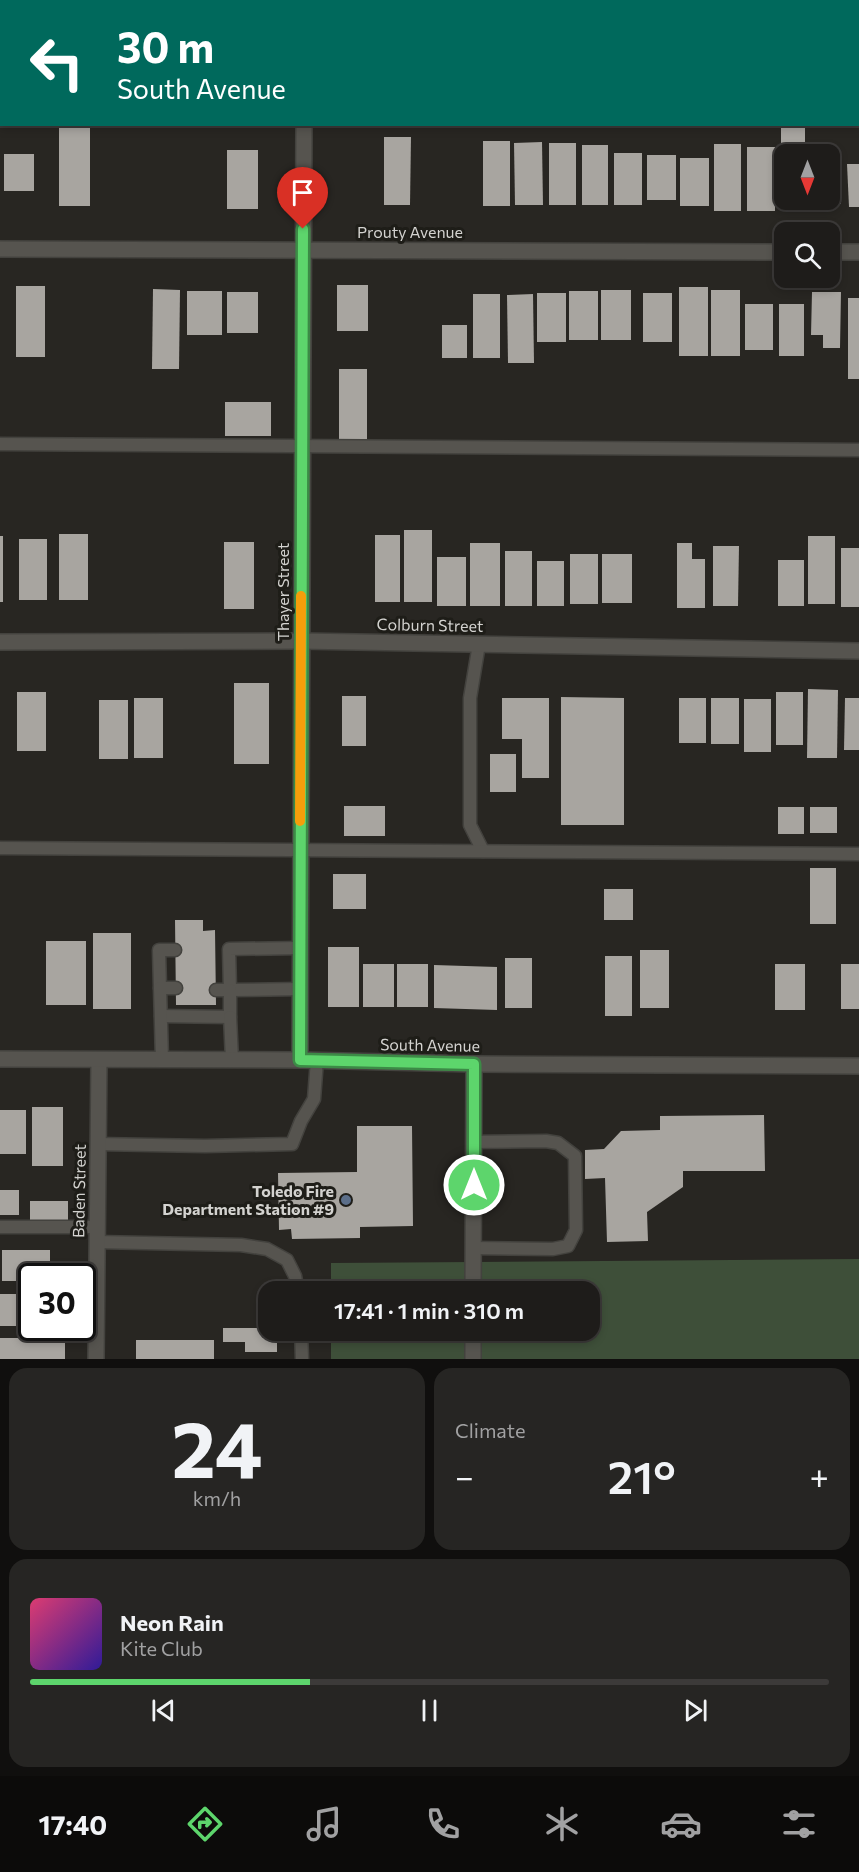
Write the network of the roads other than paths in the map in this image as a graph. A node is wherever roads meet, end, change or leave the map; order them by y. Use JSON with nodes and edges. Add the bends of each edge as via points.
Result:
{"nodes":[{"id":1,"x":304,"y":126,"type":"edge"},
{"id":2,"x":0,"y":249,"type":"edge"},
{"id":3,"x":303,"y":250,"type":"junction"},
{"id":4,"x":774,"y":252,"type":"edge"},
{"id":5,"x":840,"y":252,"type":"edge"},
{"id":6,"x":859,"y":252,"type":"edge"},
{"id":7,"x":0,"y":444,"type":"edge"},
{"id":8,"x":302,"y":445,"type":"junction"},
{"id":9,"x":859,"y":450,"type":"edge"},
{"id":10,"x":301,"y":641,"type":"junction"},
{"id":11,"x":0,"y":642,"type":"edge"},
{"id":12,"x":479,"y":644,"type":"junction"},
{"id":13,"x":859,"y":651,"type":"edge"},
{"id":14,"x":0,"y":848,"type":"edge"},
{"id":15,"x":300,"y":849,"type":"junction"},
{"id":16,"x":483,"y":851,"type":"junction"},
{"id":17,"x":859,"y":854,"type":"edge"},
{"id":18,"x":300,"y":948,"type":"junction"},
{"id":19,"x":216,"y":949,"type":"dead end"},
{"id":20,"x":230,"y":949,"type":"junction"},
{"id":21,"x":175,"y":950,"type":"dead end"},
{"id":22,"x":160,"y":988,"type":"junction"},
{"id":23,"x":176,"y":988,"type":"dead end"},
{"id":24,"x":300,"y":989,"type":"junction"},
{"id":25,"x":216,"y":990,"type":"dead end"},
{"id":26,"x":230,"y":990,"type":"junction"},
{"id":27,"x":161,"y":1016,"type":"junction"},
{"id":28,"x":230,"y":1017,"type":"junction"},
{"id":29,"x":0,"y":1059,"type":"edge"},
{"id":30,"x":99,"y":1060,"type":"junction"},
{"id":31,"x":162,"y":1060,"type":"junction"},
{"id":32,"x":232,"y":1060,"type":"junction"},
{"id":33,"x":300,"y":1060,"type":"junction"},
{"id":34,"x":317,"y":1060,"type":"junction"},
{"id":35,"x":474,"y":1064,"type":"junction"},
{"id":36,"x":859,"y":1066,"type":"edge"},
{"id":37,"x":474,"y":1142,"type":"junction"},
{"id":38,"x":98,"y":1144,"type":"junction"},
{"id":39,"x":0,"y":1227,"type":"edge"},
{"id":40,"x":97,"y":1234,"type":"junction"},
{"id":41,"x":473,"y":1248,"type":"junction"},
{"id":42,"x":296,"y":1281,"type":"edge"},
{"id":43,"x":473,"y":1281,"type":"edge"},
{"id":44,"x":301,"y":1341,"type":"edge"},
{"id":45,"x":473,"y":1341,"type":"edge"},
{"id":46,"x":96,"y":1359,"type":"edge"},
{"id":47,"x":302,"y":1359,"type":"edge"},
{"id":48,"x":473,"y":1359,"type":"edge"}],
"edges":[{"from":1,"to":3,"type":"street","name":"Thayer Street"},
{"from":2,"to":3,"type":"street","name":"Prouty Avenue"},
{"from":3,"to":4,"type":"street","name":"Prouty Avenue"},
{"from":3,"to":8,"type":"street","name":"Thayer Street"},
{"from":5,"to":6,"type":"street"},
{"from":7,"to":8,"type":"lane"},
{"from":8,"to":9,"type":"lane"},
{"from":8,"to":10,"type":"street","name":"Thayer Street"},
{"from":10,"to":11,"type":"street","name":"Colburn Street"},
{"from":10,"to":12,"type":"street","name":"Colburn Street"},
{"from":10,"to":15,"type":"street","name":"Thayer Street"},
{"from":12,"to":13,"type":"street","name":"Colburn Street"},
{"from":12,"to":16,"type":"lane","via":[[470,698],[470,825]]},
{"from":14,"to":15,"type":"lane"},
{"from":15,"to":16,"type":"lane"},
{"from":15,"to":18,"type":"street","name":"Thayer Street"},
{"from":16,"to":17,"type":"lane"},
{"from":18,"to":20,"type":"lane"},
{"from":18,"to":24,"type":"street","name":"Thayer Street"},
{"from":19,"to":20,"type":"lane"},
{"from":20,"to":26,"type":"lane"},
{"from":21,"to":22,"type":"lane","via":[[159,950]]},
{"from":22,"to":23,"type":"lane"},
{"from":22,"to":27,"type":"lane"},
{"from":24,"to":26,"type":"lane"},
{"from":24,"to":33,"type":"street","name":"Thayer Street"},
{"from":25,"to":26,"type":"lane"},
{"from":26,"to":28,"type":"lane"},
{"from":27,"to":28,"type":"lane"},
{"from":27,"to":31,"type":"lane"},
{"from":28,"to":32,"type":"lane"},
{"from":29,"to":30,"type":"street","name":"South Avenue"},
{"from":30,"to":31,"type":"street","name":"South Avenue"},
{"from":30,"to":38,"type":"street","name":"Baden Street"},
{"from":31,"to":32,"type":"street","name":"South Avenue"},
{"from":32,"to":33,"type":"street","name":"South Avenue"},
{"from":33,"to":34,"type":"street","name":"South Avenue"},
{"from":34,"to":35,"type":"street","name":"South Avenue"},
{"from":34,"to":38,"type":"lane","via":[[314,1099],[292,1144]]},
{"from":35,"to":36,"type":"street","name":"South Avenue"},
{"from":35,"to":37,"type":"street"},
{"from":37,"to":41,"type":"street"},
{"from":37,"to":41,"type":"lane","via":[[546,1141],[558,1143],[575,1156],[576,1230],[568,1246],[553,1249]]},
{"from":38,"to":40,"type":"street","name":"Baden Street"},
{"from":39,"to":40,"type":"lane"},
{"from":40,"to":42,"type":"lane","via":[[267,1249],[287,1260]]},
{"from":40,"to":46,"type":"street","name":"Baden Street"},
{"from":41,"to":43,"type":"street"},
{"from":44,"to":47,"type":"lane"},
{"from":45,"to":48,"type":"street"}]}
